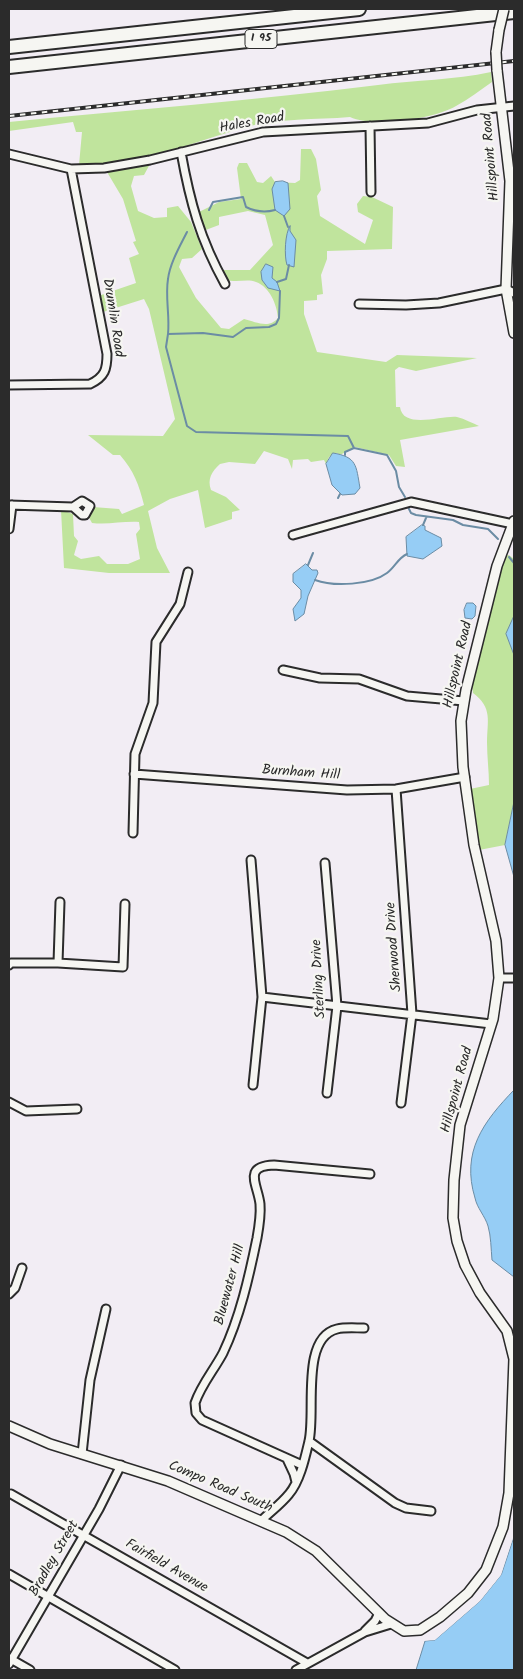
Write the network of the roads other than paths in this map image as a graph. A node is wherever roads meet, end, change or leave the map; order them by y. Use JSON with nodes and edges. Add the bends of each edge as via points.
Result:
{"nodes":[{"id":1,"x":360,"y":9,"type":"edge"},
{"id":2,"x":504,"y":9,"type":"edge"},
{"id":3,"x":514,"y":12,"type":"edge"},
{"id":4,"x":9,"y":47,"type":"edge"},
{"id":5,"x":9,"y":67,"type":"edge"},
{"id":6,"x":502,"y":106,"type":"junction"},
{"id":7,"x":514,"y":106,"type":"edge"},
{"id":8,"x":370,"y":126,"type":"junction"},
{"id":9,"x":181,"y":152,"type":"junction"},
{"id":10,"x":9,"y":154,"type":"edge"},
{"id":11,"x":72,"y":168,"type":"junction"},
{"id":12,"x":512,"y":176,"type":"edge"},
{"id":13,"x":371,"y":192,"type":"dead end"},
{"id":14,"x":512,"y":232,"type":"edge"},
{"id":15,"x":224,"y":284,"type":"dead end"},
{"id":16,"x":510,"y":291,"type":"edge"},
{"id":17,"x":359,"y":304,"type":"dead end"},
{"id":18,"x":514,"y":333,"type":"edge"},
{"id":19,"x":9,"y":385,"type":"edge"},
{"id":20,"x":10,"y":505,"type":"edge"},
{"id":21,"x":73,"y":507,"type":"dead end"},
{"id":22,"x":514,"y":523,"type":"edge"},
{"id":23,"x":9,"y":529,"type":"edge"},
{"id":24,"x":293,"y":534,"type":"dead end"},
{"id":25,"x":188,"y":572,"type":"dead end"},
{"id":26,"x":283,"y":670,"type":"dead end"},
{"id":27,"x":464,"y":701,"type":"junction"},
{"id":28,"x":134,"y":774,"type":"junction"},
{"id":29,"x":464,"y":777,"type":"junction"},
{"id":30,"x":396,"y":789,"type":"junction"},
{"id":31,"x":133,"y":833,"type":"dead end"},
{"id":32,"x":250,"y":860,"type":"dead end"},
{"id":33,"x":325,"y":863,"type":"dead end"},
{"id":34,"x":60,"y":902,"type":"dead end"},
{"id":35,"x":125,"y":904,"type":"dead end"},
{"id":36,"x":58,"y":963,"type":"junction"},
{"id":37,"x":9,"y":965,"type":"edge"},
{"id":38,"x":499,"y":978,"type":"junction"},
{"id":39,"x":514,"y":978,"type":"edge"},
{"id":40,"x":262,"y":997,"type":"junction"},
{"id":41,"x":337,"y":1006,"type":"junction"},
{"id":42,"x":412,"y":1014,"type":"junction"},
{"id":43,"x":491,"y":1024,"type":"junction"},
{"id":44,"x":253,"y":1085,"type":"dead end"},
{"id":45,"x":327,"y":1093,"type":"dead end"},
{"id":46,"x":9,"y":1102,"type":"edge"},
{"id":47,"x":401,"y":1103,"type":"dead end"},
{"id":48,"x":77,"y":1109,"type":"dead end"},
{"id":49,"x":370,"y":1174,"type":"dead end"},
{"id":50,"x":22,"y":1268,"type":"dead end"},
{"id":51,"x":9,"y":1294,"type":"edge"},
{"id":52,"x":106,"y":1309,"type":"dead end"},
{"id":53,"x":364,"y":1328,"type":"dead end"},
{"id":54,"x":9,"y":1426,"type":"edge"},
{"id":55,"x":309,"y":1441,"type":"junction"},
{"id":56,"x":82,"y":1454,"type":"junction"},
{"id":57,"x":287,"y":1459,"type":"junction"},
{"id":58,"x":121,"y":1465,"type":"junction"},
{"id":59,"x":302,"y":1465,"type":"junction"},
{"id":60,"x":296,"y":1482,"type":"junction"},
{"id":61,"x":11,"y":1494,"type":"dead end"},
{"id":62,"x":431,"y":1511,"type":"dead end"},
{"id":63,"x":261,"y":1521,"type":"junction"},
{"id":64,"x":84,"y":1534,"type":"junction"},
{"id":65,"x":9,"y":1574,"type":"edge"},
{"id":66,"x":47,"y":1596,"type":"junction"},
{"id":67,"x":379,"y":1613,"type":"junction"},
{"id":68,"x":392,"y":1624,"type":"junction"},
{"id":69,"x":365,"y":1632,"type":"junction"},
{"id":70,"x":10,"y":1661,"type":"edge"},
{"id":71,"x":307,"y":1663,"type":"junction"},
{"id":72,"x":30,"y":1670,"type":"edge"},
{"id":73,"x":175,"y":1670,"type":"edge"},
{"id":74,"x":296,"y":1670,"type":"edge"}],
"edges":[{"from":1,"to":4,"type":"highway","number":"I 95"},
{"from":2,"to":6,"type":"street","name":"Hillspoint Road","bridge":true,"via":[[496,52]]},
{"from":3,"to":5,"type":"highway","number":"I 95"},
{"from":6,"to":7,"type":"street","name":"Hales Road"},
{"from":6,"to":8,"type":"street","name":"Hales Road","via":[[428,123]]},
{"from":6,"to":12,"type":"street","name":"Hillspoint Road"},
{"from":8,"to":9,"type":"street","name":"Hales Road","via":[[263,132]]},
{"from":8,"to":13,"type":"street"},
{"from":9,"to":11,"type":"street","name":"Hales Road","via":[[123,166]]},
{"from":9,"to":15,"type":"street","via":[[200,235]]},
{"from":10,"to":11,"type":"street","name":"Hales Road"},
{"from":11,"to":19,"type":"street","name":"Drumlin Road","via":[[107,354],[105,373],[90,384]]},
{"from":12,"to":14,"type":"street","name":"Hillspoint Road"},
{"from":14,"to":16,"type":"street","name":"Hillspoint Road"},
{"from":16,"to":17,"type":"street","via":[[439,303]]},
{"from":16,"to":18,"type":"street","name":"Hillspoint Road"},
{"from":20,"to":21,"type":"street"},
{"from":20,"to":23,"type":"street"},
{"from":22,"to":24,"type":"street","via":[[411,502]]},
{"from":22,"to":27,"type":"street","name":"Hillspoint Road","via":[[499,561]]},
{"from":25,"to":28,"type":"street","via":[[180,604],[157,637],[153,703],[135,754]]},
{"from":26,"to":27,"type":"street","via":[[320,678],[359,679],[407,696]]},
{"from":27,"to":29,"type":"street","name":"Hillspoint Road","via":[[461,738]]},
{"from":28,"to":30,"type":"street","name":"Burnham Hill","via":[[347,790]]},
{"from":28,"to":31,"type":"street"},
{"from":29,"to":30,"type":"street","name":"Burnham Hill"},
{"from":29,"to":38,"type":"street","name":"Hillspoint Road","via":[[475,852],[496,941]]},
{"from":30,"to":42,"type":"street","name":"Sherwood Drive"},
{"from":32,"to":40,"type":"street"},
{"from":33,"to":41,"type":"street","name":"Sterling Drive"},
{"from":34,"to":36,"type":"street"},
{"from":35,"to":36,"type":"street","via":[[123,967]]},
{"from":36,"to":37,"type":"street"},
{"from":38,"to":39,"type":"street"},
{"from":38,"to":43,"type":"street","name":"Hillspoint Road"},
{"from":40,"to":41,"type":"street"},
{"from":40,"to":44,"type":"street"},
{"from":41,"to":42,"type":"street"},
{"from":41,"to":45,"type":"street","name":"Sterling Drive"},
{"from":42,"to":43,"type":"street"},
{"from":42,"to":47,"type":"street","name":"Sherwood Drive"},
{"from":43,"to":68,"type":"street","name":"Hillspoint Road","via":[[460,1125],[453,1208],[457,1241],[465,1265],[512,1342],[514,1378],[507,1507],[491,1559],[468,1593],[420,1630],[404,1631]]},
{"from":46,"to":48,"type":"street","via":[[26,1111]]},
{"from":49,"to":57,"type":"street","name":"Bluewater Hill","via":[[274,1165],[264,1166],[254,1174],[260,1220],[243,1301],[195,1408],[202,1420]]},
{"from":50,"to":51,"type":"street"},
{"from":52,"to":56,"type":"street","via":[[90,1380]]},
{"from":53,"to":55,"type":"street","via":[[337,1329],[325,1335],[317,1346],[313,1362]]},
{"from":54,"to":56,"type":"street","name":"Compo Road South"},
{"from":55,"to":59,"type":"street"},
{"from":55,"to":62,"type":"street","via":[[395,1504]]},
{"from":56,"to":58,"type":"street","name":"Compo Road South"},
{"from":57,"to":59,"type":"street","name":"Bluewater Hill"},
{"from":57,"to":60,"type":"street"},
{"from":58,"to":63,"type":"street","name":"Compo Road South","via":[[168,1481]]},
{"from":58,"to":64,"type":"street","name":"Bradley Street"},
{"from":59,"to":60,"type":"street"},
{"from":60,"to":63,"type":"street","via":[[288,1495]]},
{"from":61,"to":64,"type":"street","name":"Fairfield Avenue"},
{"from":63,"to":67,"type":"street","name":"Compo Road South","via":[[316,1551]]},
{"from":64,"to":66,"type":"street","name":"Bradley Street"},
{"from":64,"to":71,"type":"street","name":"Fairfield Avenue"},
{"from":65,"to":66,"type":"street"},
{"from":66,"to":70,"type":"street","name":"Bradley Street"},
{"from":66,"to":73,"type":"street"},
{"from":67,"to":68,"type":"street","name":"Compo Road South"},
{"from":67,"to":69,"type":"street"},
{"from":68,"to":69,"type":"street"},
{"from":69,"to":71,"type":"street"},
{"from":70,"to":72,"type":"street"},
{"from":71,"to":74,"type":"street"}]}
